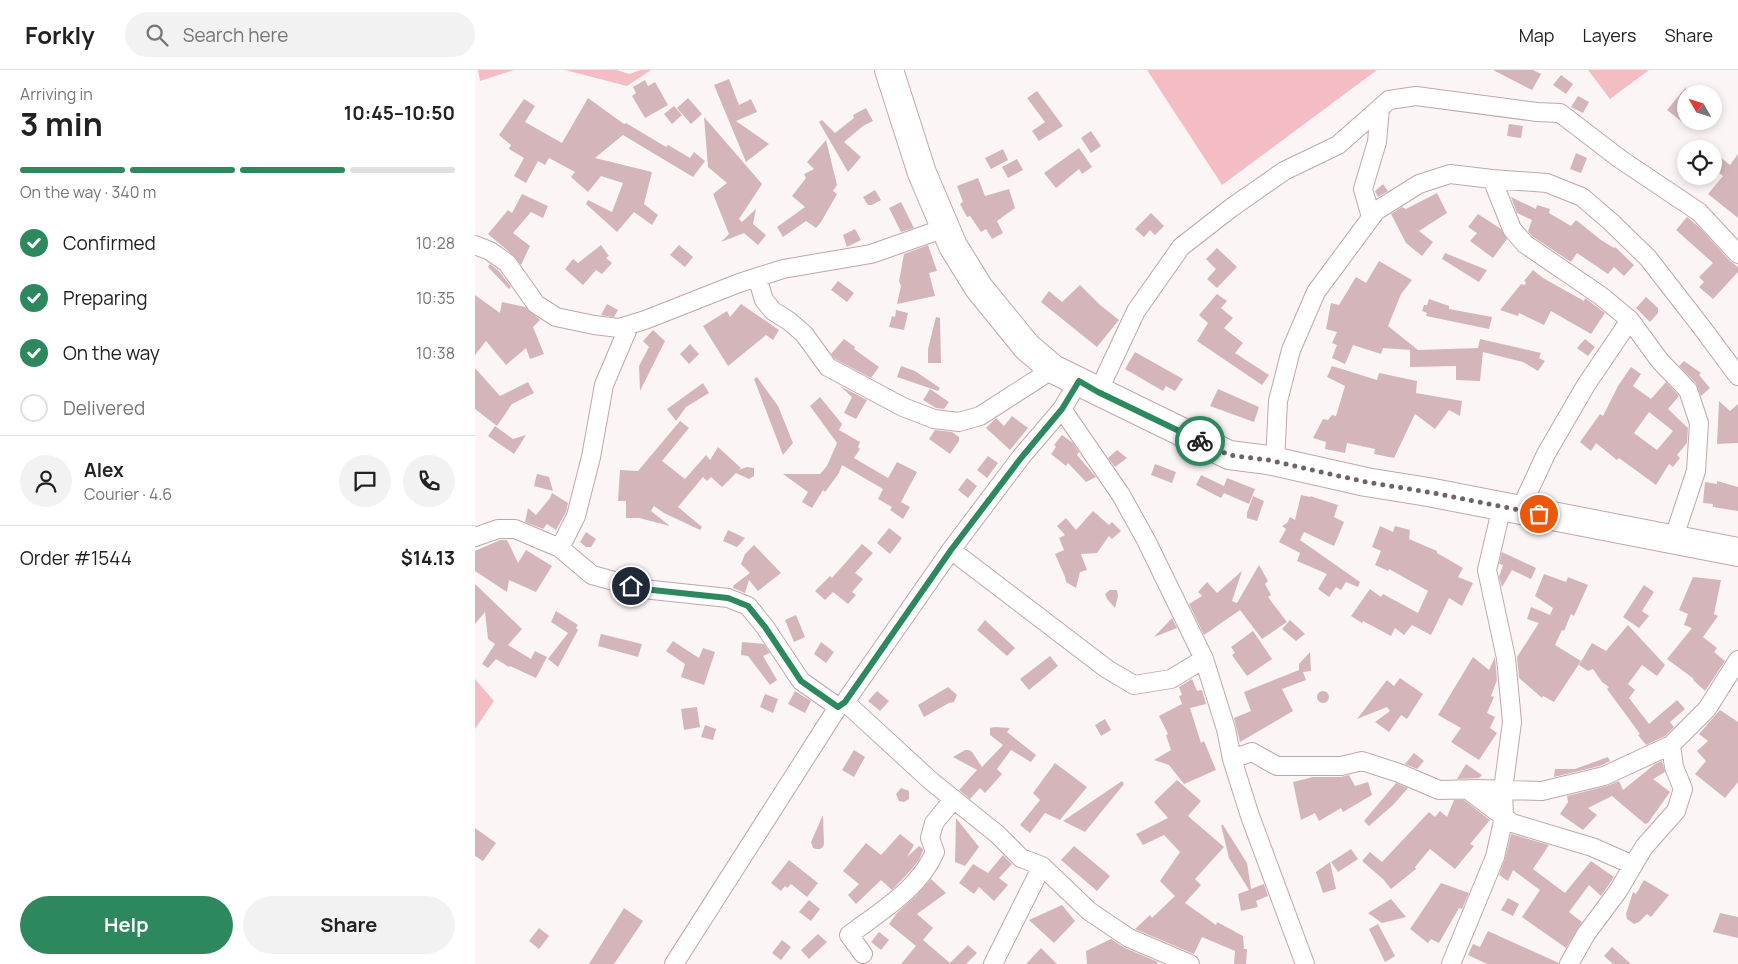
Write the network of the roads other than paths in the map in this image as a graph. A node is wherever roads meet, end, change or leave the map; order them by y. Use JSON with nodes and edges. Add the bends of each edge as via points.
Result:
{"nodes":[{"id":1,"x":889,"y":70,"type":"edge"},
{"id":2,"x":1380,"y":108,"type":"junction"},
{"id":3,"x":1492,"y":180,"type":"junction"},
{"id":4,"x":1371,"y":217,"type":"junction"},
{"id":5,"x":945,"y":228,"type":"junction"},
{"id":6,"x":475,"y":245,"type":"edge"},
{"id":7,"x":1738,"y":254,"type":"edge"},
{"id":8,"x":757,"y":277,"type":"junction"},
{"id":9,"x":1630,"y":320,"type":"junction"},
{"id":10,"x":629,"y":326,"type":"junction"},
{"id":11,"x":1053,"y":369,"type":"junction"},
{"id":12,"x":1738,"y":376,"type":"edge"},
{"id":13,"x":1089,"y":387,"type":"junction"},
{"id":14,"x":1062,"y":409,"type":"junction"},
{"id":15,"x":1275,"y":462,"type":"junction"},
{"id":16,"x":1511,"y":508,"type":"junction"},
{"id":17,"x":475,"y":537,"type":"edge"},
{"id":18,"x":1673,"y":540,"type":"junction"},
{"id":19,"x":560,"y":548,"type":"junction"},
{"id":20,"x":951,"y":550,"type":"junction"},
{"id":21,"x":1738,"y":552,"type":"edge"},
{"id":22,"x":1204,"y":658,"type":"junction"},
{"id":23,"x":1738,"y":660,"type":"edge"},
{"id":24,"x":842,"y":704,"type":"junction"},
{"id":25,"x":1671,"y":745,"type":"junction"},
{"id":26,"x":1232,"y":760,"type":"junction"},
{"id":27,"x":1468,"y":790,"type":"junction"},
{"id":28,"x":1503,"y":790,"type":"junction"},
{"id":29,"x":953,"y":800,"type":"junction"},
{"id":30,"x":1504,"y":817,"type":"junction"},
{"id":31,"x":1633,"y":865,"type":"junction"},
{"id":32,"x":1042,"y":866,"type":"junction"},
{"id":33,"x":863,"y":954,"type":"dead end"},
{"id":34,"x":674,"y":964,"type":"edge"},
{"id":35,"x":993,"y":964,"type":"edge"},
{"id":36,"x":1190,"y":964,"type":"edge"},
{"id":37,"x":1305,"y":964,"type":"edge"},
{"id":38,"x":1451,"y":964,"type":"edge"},
{"id":39,"x":1569,"y":964,"type":"edge"}],
"edges":[{"from":1,"to":5,"type":"main road","via":[[922,173]]},
{"from":2,"to":4,"type":"street","via":[[1377,142],[1363,189]]},
{"from":2,"to":7,"type":"street","via":[[1389,100],[1417,96],[1560,113],[1699,212]]},
{"from":2,"to":13,"type":"street","via":[[1338,145],[1285,171],[1181,247]]},
{"from":3,"to":4,"type":"street","via":[[1450,174],[1419,184]]},
{"from":3,"to":9,"type":"street","via":[[1512,229],[1525,244]]},
{"from":3,"to":12,"type":"street","via":[[1547,183],[1582,197],[1649,258]]},
{"from":4,"to":15,"type":"street","via":[[1316,292],[1291,350],[1278,401]]},
{"from":5,"to":8,"type":"street","via":[[871,254],[783,269]]},
{"from":5,"to":11,"type":"main road","via":[[979,288],[1027,347]]},
{"from":6,"to":10,"type":"street","via":[[507,263],[535,304],[557,317],[594,325]]},
{"from":8,"to":10,"type":"street"},
{"from":8,"to":11,"type":"street","via":[[764,300],[773,311],[804,334],[828,367],[903,407],[934,418],[959,422],[980,416]]},
{"from":9,"to":16,"type":"street"},
{"from":9,"to":18,"type":"street","via":[[1660,361],[1688,390],[1699,423],[1696,471]]},
{"from":10,"to":19,"type":"street","via":[[604,385],[576,516]]},
{"from":11,"to":13,"type":"main road"},
{"from":13,"to":14,"type":"street"},
{"from":13,"to":15,"type":"main road","via":[[1229,455]]},
{"from":14,"to":20,"type":"street"},
{"from":14,"to":22,"type":"street","via":[[1121,495]]},
{"from":15,"to":16,"type":"main road"},
{"from":16,"to":18,"type":"main road"},
{"from":16,"to":28,"type":"street","via":[[1487,570],[1506,658],[1512,722]]},
{"from":17,"to":19,"type":"street","via":[[497,529],[515,528]]},
{"from":18,"to":21,"type":"main road"},
{"from":19,"to":24,"type":"street","via":[[592,575],[643,589],[728,598],[748,606],[801,681]]},
{"from":20,"to":22,"type":"street","via":[[1107,669],[1134,685],[1171,679]]},
{"from":20,"to":24,"type":"street"},
{"from":22,"to":26,"type":"street","via":[[1227,729]]},
{"from":23,"to":25,"type":"street","via":[[1707,709]]},
{"from":24,"to":29,"type":"street"},
{"from":24,"to":34,"type":"street"},
{"from":25,"to":28,"type":"street","via":[[1605,776],[1542,791]]},
{"from":25,"to":31,"type":"street","via":[[1674,767],[1683,789],[1675,811],[1643,847]]},
{"from":26,"to":27,"type":"street","via":[[1252,752],[1277,766],[1341,766],[1362,761],[1439,790]]},
{"from":26,"to":37,"type":"street"},
{"from":27,"to":28,"type":"street"},
{"from":27,"to":30,"type":"street"},
{"from":28,"to":30,"type":"street"},
{"from":29,"to":32,"type":"street","via":[[997,834],[1021,858]]},
{"from":29,"to":33,"type":"street","via":[[934,823],[929,838],[935,852],[930,864],[910,888],[849,935]]},
{"from":30,"to":31,"type":"street","via":[[1512,823],[1592,847]]},
{"from":30,"to":38,"type":"street","via":[[1495,857]]},
{"from":31,"to":39,"type":"street"},
{"from":32,"to":35,"type":"street"},
{"from":32,"to":36,"type":"street","via":[[1089,911],[1129,938]]}]}
